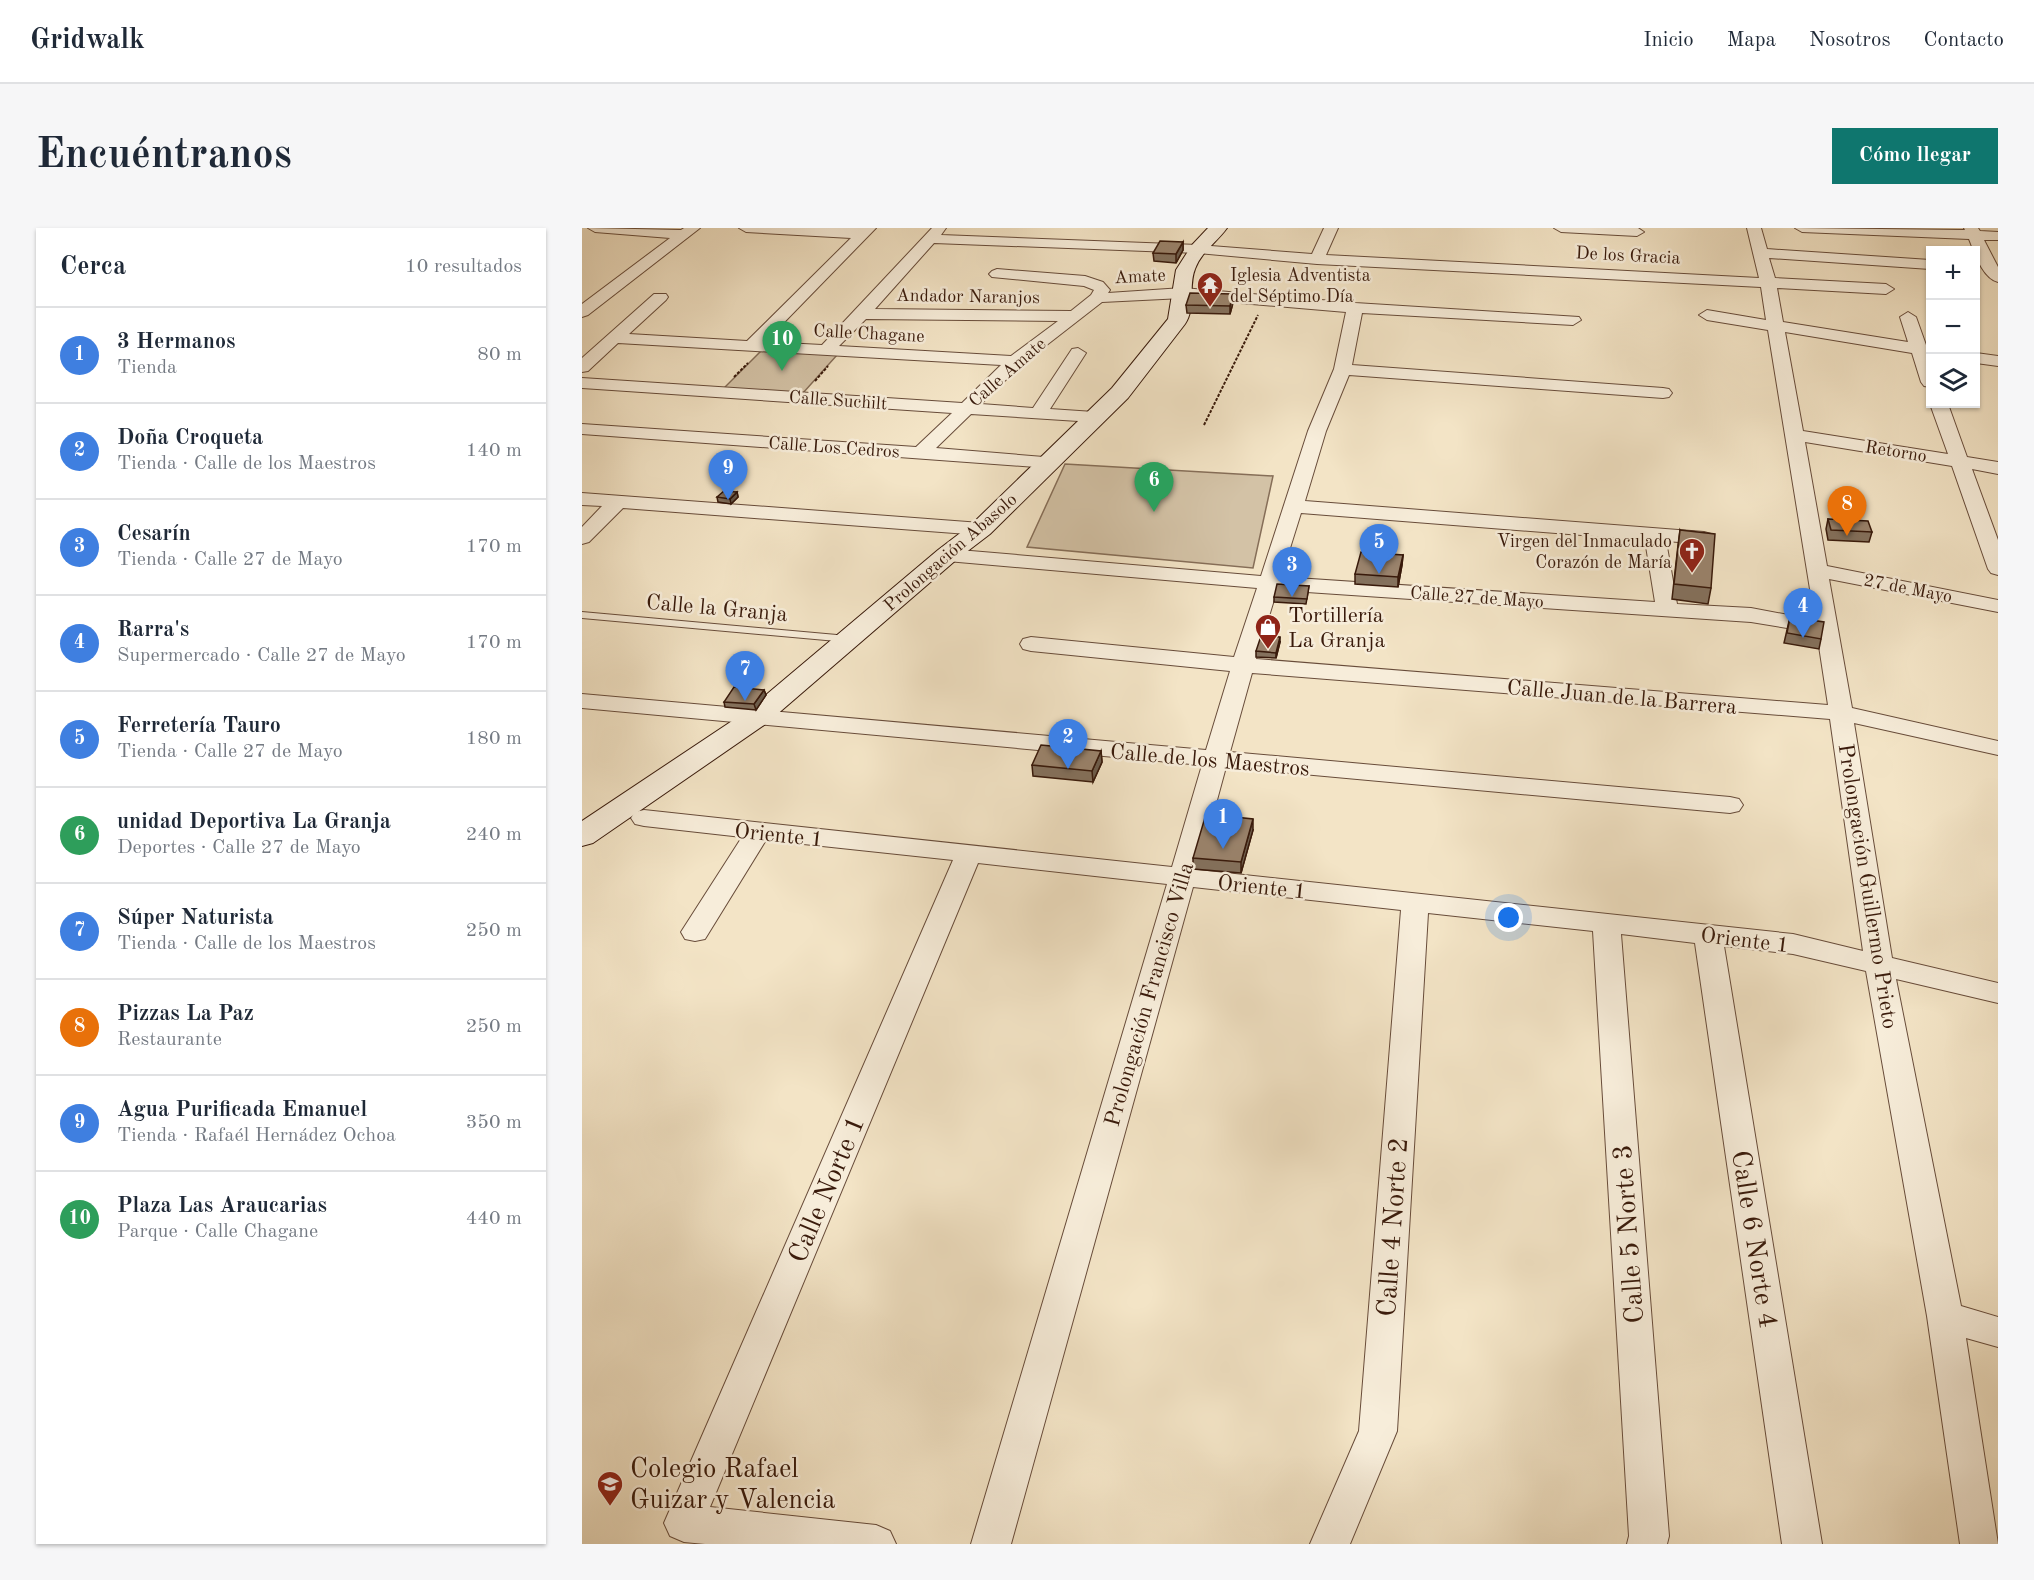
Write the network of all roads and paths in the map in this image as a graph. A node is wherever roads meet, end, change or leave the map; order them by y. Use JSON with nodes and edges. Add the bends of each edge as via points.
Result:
{"nodes":[{"id":1,"x":595,"y":228,"type":"edge"},
{"id":2,"x":746,"y":228,"type":"edge"},
{"id":3,"x":918,"y":228,"type":"edge"},
{"id":4,"x":1218,"y":228,"type":"edge"},
{"id":5,"x":1330,"y":228,"type":"edge"},
{"id":6,"x":1561,"y":228,"type":"edge"},
{"id":7,"x":1754,"y":228,"type":"edge"},
{"id":8,"x":1802,"y":228,"type":"edge"},
{"id":9,"x":688,"y":231,"type":"edge"},
{"id":10,"x":866,"y":231,"type":"edge"},
{"id":11,"x":1972,"y":231,"type":"edge"},
{"id":12,"x":1638,"y":234,"type":"edge"},
{"id":13,"x":1998,"y":236,"type":"edge"},
{"id":14,"x":931,"y":239,"type":"junction"},
{"id":15,"x":1198,"y":249,"type":"junction"},
{"id":16,"x":1762,"y":253,"type":"junction"},
{"id":17,"x":1317,"y":259,"type":"junction"},
{"id":18,"x":1926,"y":264,"type":"edge"},
{"id":19,"x":1988,"y":270,"type":"edge"},
{"id":20,"x":997,"y":274,"type":"dead end"},
{"id":21,"x":1768,"y":282,"type":"junction"},
{"id":22,"x":1886,"y":289,"type":"dead end"},
{"id":23,"x":1183,"y":293,"type":"junction"},
{"id":24,"x":660,"y":297,"type":"dead end"},
{"id":25,"x":1098,"y":298,"type":"junction"},
{"id":26,"x":1265,"y":301,"type":"junction"},
{"id":27,"x":1355,"y":308,"type":"junction"},
{"id":28,"x":582,"y":312,"type":"edge"},
{"id":29,"x":862,"y":314,"type":"junction"},
{"id":30,"x":1707,"y":315,"type":"dead end"},
{"id":31,"x":1074,"y":316,"type":"junction"},
{"id":32,"x":1908,"y":317,"type":"dead end"},
{"id":33,"x":1573,"y":320,"type":"dead end"},
{"id":34,"x":1776,"y":326,"type":"junction"},
{"id":35,"x":613,"y":338,"type":"junction"},
{"id":36,"x":758,"y":346,"type":"junction"},
{"id":37,"x":834,"y":350,"type":"junction"},
{"id":38,"x":1924,"y":350,"type":"edge"},
{"id":39,"x":1078,"y":353,"type":"dead end"},
{"id":40,"x":1980,"y":359,"type":"edge"},
{"id":41,"x":1998,"y":361,"type":"edge"},
{"id":42,"x":1015,"y":362,"type":"junction"},
{"id":43,"x":582,"y":367,"type":"edge"},
{"id":44,"x":1343,"y":369,"type":"junction"},
{"id":45,"x":582,"y":383,"type":"edge"},
{"id":46,"x":719,"y":392,"type":"junction"},
{"id":47,"x":1663,"y":393,"type":"dead end"},
{"id":48,"x":801,"y":398,"type":"junction"},
{"id":49,"x":966,"y":408,"type":"junction"},
{"id":50,"x":1940,"y":408,"type":"edge"},
{"id":51,"x":1038,"y":414,"type":"junction"},
{"id":52,"x":1094,"y":417,"type":"junction"},
{"id":53,"x":1204,"y":425,"type":"dead end"},
{"id":54,"x":582,"y":429,"type":"edge"},
{"id":55,"x":1795,"y":435,"type":"junction"},
{"id":56,"x":921,"y":453,"type":"junction"},
{"id":57,"x":1049,"y":462,"type":"junction"},
{"id":58,"x":1960,"y":462,"type":"junction"},
{"id":59,"x":1998,"y":468,"type":"edge"},
{"id":60,"x":582,"y":499,"type":"edge"},
{"id":61,"x":619,"y":501,"type":"junction"},
{"id":62,"x":1293,"y":506,"type":"junction"},
{"id":63,"x":981,"y":529,"type":"junction"},
{"id":64,"x":1655,"y":536,"type":"junction"},
{"id":65,"x":582,"y":538,"type":"edge"},
{"id":66,"x":1704,"y":538,"type":"edge"},
{"id":67,"x":947,"y":555,"type":"junction"},
{"id":68,"x":1998,"y":569,"type":"edge"},
{"id":69,"x":1818,"y":570,"type":"junction"},
{"id":70,"x":1269,"y":583,"type":"junction"},
{"id":71,"x":1998,"y":606,"type":"edge"},
{"id":72,"x":1667,"y":609,"type":"junction"},
{"id":73,"x":582,"y":615,"type":"edge"},
{"id":74,"x":1827,"y":628,"type":"junction"},
{"id":75,"x":848,"y":639,"type":"junction"},
{"id":76,"x":1031,"y":644,"type":"dead end"},
{"id":77,"x":1243,"y":665,"type":"junction"},
{"id":78,"x":582,"y":701,"type":"edge"},
{"id":79,"x":1841,"y":713,"type":"junction"},
{"id":80,"x":757,"y":717,"type":"junction"},
{"id":81,"x":1998,"y":748,"type":"edge"},
{"id":82,"x":1215,"y":760,"type":"junction"},
{"id":83,"x":1730,"y":805,"type":"dead end"},
{"id":84,"x":644,"y":819,"type":"dead end"},
{"id":85,"x":758,"y":832,"type":"junction"},
{"id":86,"x":582,"y":836,"type":"edge"},
{"id":87,"x":968,"y":855,"type":"junction"},
{"id":88,"x":1181,"y":879,"type":"junction"},
{"id":89,"x":1415,"y":901,"type":"junction"},
{"id":90,"x":1606,"y":924,"type":"junction"},
{"id":91,"x":695,"y":932,"type":"dead end"},
{"id":92,"x":1708,"y":934,"type":"junction"},
{"id":93,"x":1879,"y":965,"type":"junction"},
{"id":94,"x":1998,"y":993,"type":"edge"},
{"id":95,"x":1945,"y":1316,"type":"junction"},
{"id":96,"x":1998,"y":1332,"type":"edge"},
{"id":97,"x":876,"y":1544,"type":"edge"},
{"id":98,"x":991,"y":1544,"type":"edge"},
{"id":99,"x":1330,"y":1544,"type":"edge"},
{"id":100,"x":1647,"y":1544,"type":"edge"},
{"id":101,"x":1802,"y":1544,"type":"edge"},
{"id":102,"x":1980,"y":1544,"type":"edge"}],
"edges":[{"from":1,"to":9,"type":"street"},
{"from":2,"to":10,"type":"street"},
{"from":3,"to":14,"type":"street","via":[[939,229]]},
{"from":4,"to":15,"type":"street","name":"Prolongación Abasolo"},
{"from":5,"to":17,"type":"street"},
{"from":6,"to":12,"type":"street"},
{"from":7,"to":16,"type":"street","name":"Prolongación Guillermo Prieto"},
{"from":8,"to":11,"type":"street"},
{"from":9,"to":28,"type":"street"},
{"from":10,"to":36,"type":"street"},
{"from":11,"to":13,"type":"street"},
{"from":11,"to":19,"type":"street"},
{"from":14,"to":15,"type":"street","name":"De los Gracia"},
{"from":14,"to":29,"type":"street"},
{"from":15,"to":17,"type":"street","name":"De los Gracia"},
{"from":15,"to":23,"type":"street","name":"Prolongación Abasolo","via":[[1185,270]]},
{"from":16,"to":18,"type":"street"},
{"from":16,"to":21,"type":"street","name":"Prolongación Guillermo Prieto"},
{"from":17,"to":21,"type":"street","name":"De los Gracia","via":[[1642,269]]},
{"from":20,"to":25,"type":"street","via":[[1085,281],[1102,290]]},
{"from":21,"to":22,"type":"street","name":"De los Gracia"},
{"from":21,"to":34,"type":"street","name":"Prolongación Guillermo Prieto"},
{"from":23,"to":25,"type":"street","name":"Amate"},
{"from":23,"to":26,"type":"street","name":"Amate"},
{"from":23,"to":52,"type":"street","name":"Prolongación Abasolo","via":[[1178,320],[1120,393]]},
{"from":24,"to":35,"type":"street"},
{"from":25,"to":31,"type":"street","name":"Calle Amate"},
{"from":26,"to":27,"type":"street","name":"Amate"},
{"from":26,"to":53,"type":"path"},
{"from":27,"to":33,"type":"street","name":"Amate"},
{"from":27,"to":44,"type":"street","name":"Prolongación Francisco Villa"},
{"from":29,"to":31,"type":"street","name":"Andador Naranjos"},
{"from":29,"to":37,"type":"street"},
{"from":30,"to":34,"type":"street"},
{"from":31,"to":42,"type":"street","name":"Calle Amate"},
{"from":32,"to":38,"type":"street"},
{"from":34,"to":38,"type":"street"},
{"from":34,"to":55,"type":"street","name":"Prolongación Guillermo Prieto"},
{"from":35,"to":36,"type":"street","name":"Calle Chagane"},
{"from":35,"to":43,"type":"street"},
{"from":36,"to":37,"type":"street","name":"Calle Chagane"},
{"from":36,"to":46,"type":"path"},
{"from":37,"to":42,"type":"street","name":"Calle Chagane"},
{"from":37,"to":48,"type":"path"},
{"from":39,"to":51,"type":"street"},
{"from":40,"to":41,"type":"street"},
{"from":42,"to":49,"type":"street","name":"Calle Amate"},
{"from":44,"to":47,"type":"street"},
{"from":44,"to":62,"type":"street","name":"Prolongación Francisco Villa","via":[[1317,431]]},
{"from":45,"to":46,"type":"street","name":"Calle Suchilt"},
{"from":46,"to":48,"type":"street","name":"Calle Suchilt"},
{"from":48,"to":49,"type":"street","name":"Calle Suchilt"},
{"from":49,"to":51,"type":"street","name":"Calle Suchilt"},
{"from":49,"to":56,"type":"street","name":"Calle Amate"},
{"from":50,"to":58,"type":"street"},
{"from":51,"to":52,"type":"street","name":"Calle Suchilt"},
{"from":52,"to":57,"type":"street","name":"Prolongación Abasolo"},
{"from":54,"to":56,"type":"street","name":"Calle Los Cedros"},
{"from":55,"to":58,"type":"street","name":"Retorno"},
{"from":55,"to":69,"type":"street","name":"Prolongación Guillermo Prieto"},
{"from":56,"to":57,"type":"street","name":"Calle Los Cedros"},
{"from":57,"to":63,"type":"street","name":"Prolongación Abasolo"},
{"from":58,"to":59,"type":"street","name":"Retorno"},
{"from":58,"to":68,"type":"street"},
{"from":60,"to":61,"type":"street"},
{"from":61,"to":63,"type":"street"},
{"from":61,"to":65,"type":"street"},
{"from":62,"to":64,"type":"street"},
{"from":62,"to":70,"type":"street","name":"Prolongación Francisco Villa"},
{"from":63,"to":67,"type":"street","name":"Prolongación Abasolo"},
{"from":64,"to":66,"type":"street"},
{"from":64,"to":72,"type":"street"},
{"from":67,"to":70,"type":"street","name":"Calle 27 de Mayo"},
{"from":67,"to":75,"type":"street","name":"Prolongación Abasolo"},
{"from":69,"to":71,"type":"street","name":"27 de Mayo"},
{"from":69,"to":74,"type":"street","name":"Prolongación Guillermo Prieto"},
{"from":70,"to":72,"type":"street","name":"Calle 27 de Mayo"},
{"from":70,"to":77,"type":"street","name":"Prolongación Francisco Villa"},
{"from":72,"to":74,"type":"street","name":"Calle 27 de Mayo","via":[[1751,615]]},
{"from":73,"to":75,"type":"lane","name":"Calle la Granja"},
{"from":74,"to":79,"type":"street","name":"Prolongación Guillermo Prieto"},
{"from":75,"to":80,"type":"street","name":"Prolongación Abasolo"},
{"from":76,"to":77,"type":"street","name":"Calle Juan de la Barrera"},
{"from":77,"to":79,"type":"street","name":"Calle Juan de la Barrera"},
{"from":77,"to":82,"type":"street","name":"Prolongación Francisco Villa"},
{"from":78,"to":80,"type":"street","name":"Calle de los Maestros"},
{"from":79,"to":81,"type":"street","name":"Calle Juan de la Barrera"},
{"from":79,"to":93,"type":"street","name":"Prolongación Guillermo Prieto"},
{"from":80,"to":82,"type":"street","name":"Calle de los Maestros"},
{"from":80,"to":86,"type":"street","name":"Prolongación Abasolo"},
{"from":82,"to":83,"type":"street","name":"Calle de los Maestros"},
{"from":82,"to":88,"type":"street","name":"Prolongación Francisco Villa"},
{"from":84,"to":85,"type":"street","name":"Oriente 1"},
{"from":85,"to":87,"type":"street","name":"Oriente 1"},
{"from":85,"to":91,"type":"street"},
{"from":87,"to":88,"type":"street","name":"Oriente 1"},
{"from":87,"to":97,"type":"street","name":"Calle Norte 1","via":[[684,1523]]},
{"from":88,"to":89,"type":"street","name":"Oriente 1"},
{"from":88,"to":98,"type":"street","name":"Prolongación Francisco Villa"},
{"from":89,"to":90,"type":"street","name":"Oriente 1"},
{"from":89,"to":99,"type":"street","name":"Calle 4 Norte 2","via":[[1378,1431]]},
{"from":90,"to":92,"type":"street","name":"Oriente 1"},
{"from":90,"to":100,"type":"street","name":"Calle 5 Norte 3"},
{"from":92,"to":93,"type":"street","name":"Oriente 1","via":[[1793,944]]},
{"from":92,"to":101,"type":"street","name":"Calle 6 Norte 4"},
{"from":93,"to":94,"type":"street","name":"Oriente 1"},
{"from":93,"to":95,"type":"street","name":"Prolongación Guillermo Prieto"},
{"from":95,"to":96,"type":"street"},
{"from":95,"to":102,"type":"street","name":"Prolongación Guillermo Prieto"}]}
